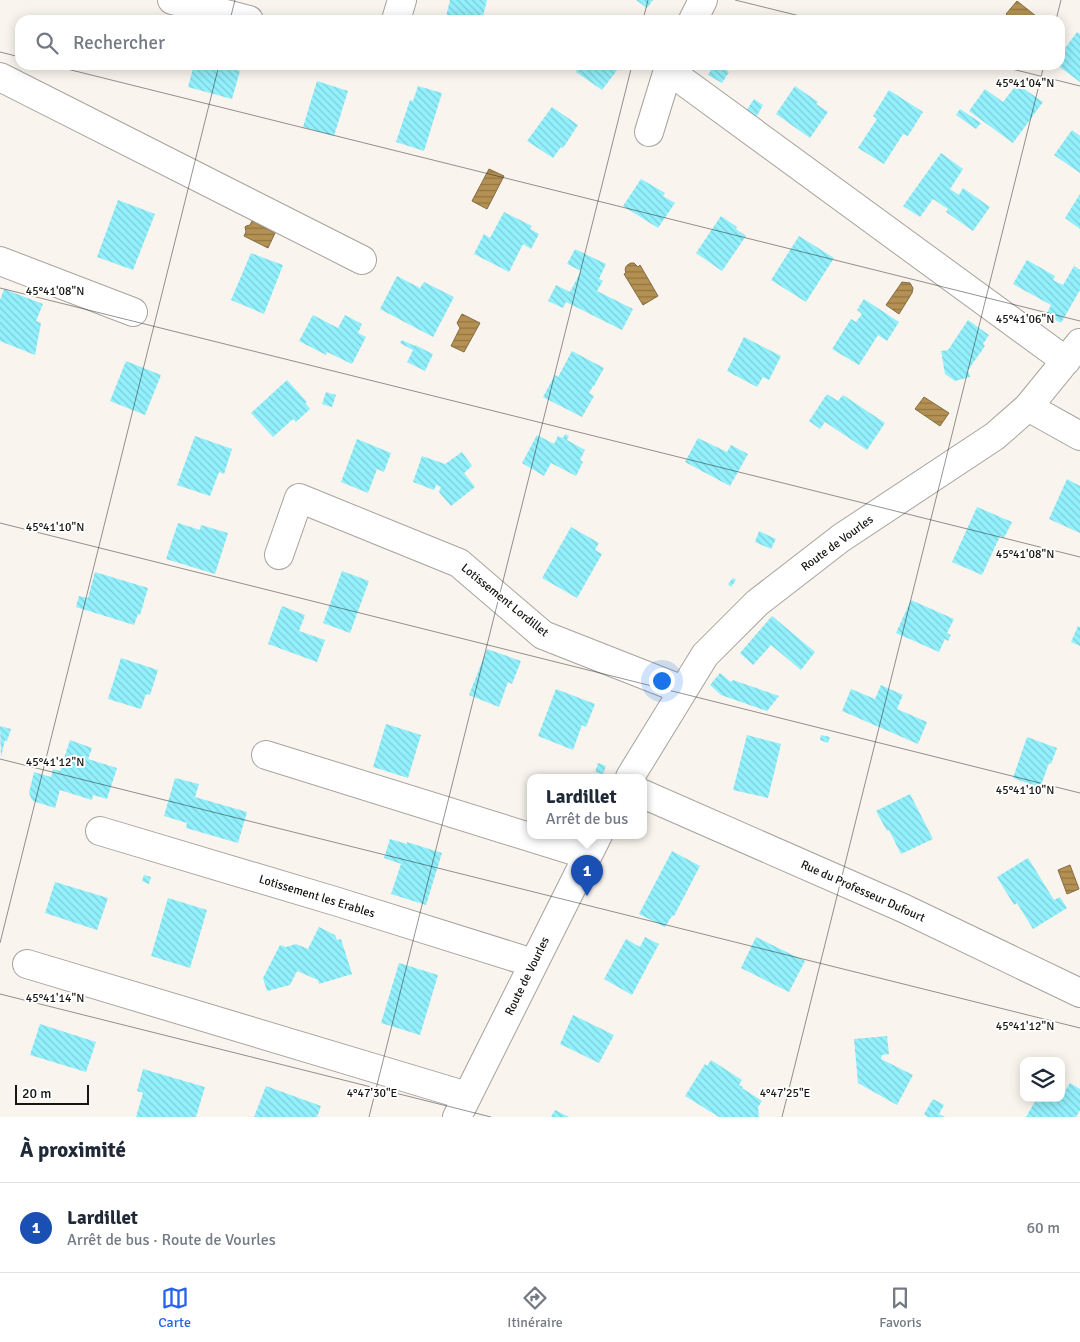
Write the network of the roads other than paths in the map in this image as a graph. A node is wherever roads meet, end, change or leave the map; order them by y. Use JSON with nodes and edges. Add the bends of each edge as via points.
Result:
{"nodes":[{"id":1,"x":172,"y":0,"type":"edge"},
{"id":2,"x":402,"y":0,"type":"edge"},
{"id":3,"x":703,"y":0,"type":"edge"},
{"id":4,"x":230,"y":15,"type":"edge"},
{"id":5,"x":398,"y":15,"type":"edge"},
{"id":6,"x":696,"y":15,"type":"edge"},
{"id":7,"x":668,"y":70,"type":"edge"},
{"id":8,"x":672,"y":70,"type":"edge"},
{"id":9,"x":0,"y":77,"type":"edge"},
{"id":10,"x":649,"y":132,"type":"dead end"},
{"id":11,"x":362,"y":260,"type":"dead end"},
{"id":12,"x":0,"y":261,"type":"edge"},
{"id":13,"x":133,"y":312,"type":"dead end"},
{"id":14,"x":1073,"y":352,"type":"edge"},
{"id":15,"x":1028,"y":407,"type":"junction"},
{"id":16,"x":1080,"y":436,"type":"edge"},
{"id":17,"x":279,"y":555,"type":"dead end"},
{"id":18,"x":683,"y":690,"type":"junction"},
{"id":19,"x":266,"y":755,"type":"dead end"},
{"id":20,"x":632,"y":774,"type":"edge"},
{"id":21,"x":647,"y":796,"type":"edge"},
{"id":22,"x":527,"y":827,"type":"edge"},
{"id":23,"x":100,"y":831,"type":"dead end"},
{"id":24,"x":571,"y":839,"type":"edge"},
{"id":25,"x":593,"y":845,"type":"edge"},
{"id":26,"x":533,"y":963,"type":"junction"},
{"id":27,"x":27,"y":964,"type":"dead end"},
{"id":28,"x":1080,"y":993,"type":"edge"},
{"id":29,"x":462,"y":1107,"type":"edge"}],
"edges":[{"from":1,"to":4,"type":"street"},
{"from":2,"to":5,"type":"street"},
{"from":3,"to":6,"type":"street"},
{"from":7,"to":10,"type":"street"},
{"from":8,"to":14,"type":"street"},
{"from":9,"to":11,"type":"street"},
{"from":12,"to":13,"type":"street"},
{"from":14,"to":15,"type":"street","name":"Route de Vourles"},
{"from":15,"to":16,"type":"street"},
{"from":15,"to":18,"type":"street","name":"Route de Vourles","via":[[995,436],[841,538],[757,603],[705,655]]},
{"from":17,"to":18,"type":"street","name":"Lotissement Lordillet","via":[[300,498],[459,563],[544,635]]},
{"from":18,"to":20,"type":"street","name":"Route de Vourles"},
{"from":19,"to":22,"type":"street"},
{"from":21,"to":28,"type":"street","name":"Rue du Professeur Dufourt","via":[[903,908]]},
{"from":23,"to":26,"type":"street","name":"Lotissement les Erables"},
{"from":24,"to":25,"type":"street"},
{"from":25,"to":26,"type":"street","name":"Route de Vourles"},
{"from":26,"to":29,"type":"street","name":"Route de Vourles"},
{"from":27,"to":29,"type":"street"}]}
